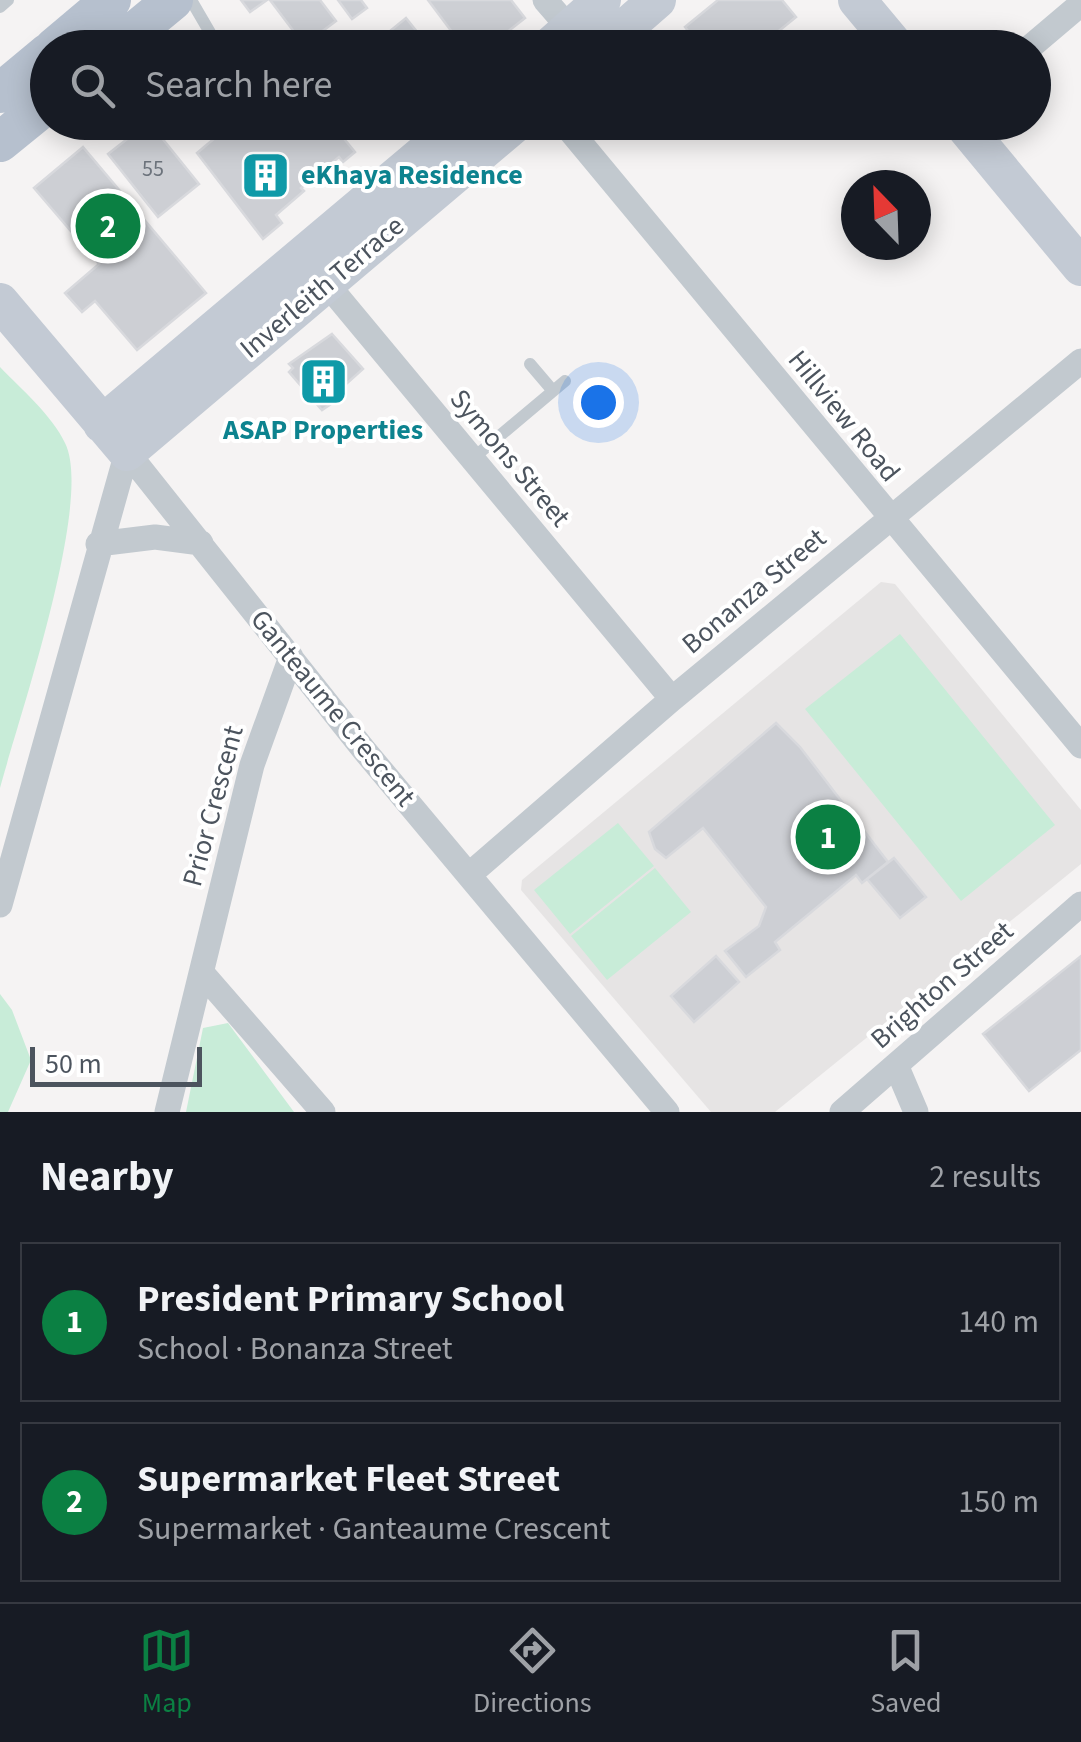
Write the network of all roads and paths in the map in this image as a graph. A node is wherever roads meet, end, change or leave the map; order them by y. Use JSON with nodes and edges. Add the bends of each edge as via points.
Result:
{"nodes":[{"id":1,"x":8,"y":0,"type":"edge"},
{"id":2,"x":111,"y":0,"type":"edge"},
{"id":3,"x":173,"y":0,"type":"edge"},
{"id":4,"x":191,"y":0,"type":"edge"},
{"id":5,"x":602,"y":0,"type":"edge"},
{"id":6,"x":657,"y":0,"type":"edge"},
{"id":7,"x":857,"y":0,"type":"edge"},
{"id":8,"x":1081,"y":4,"type":"edge"},
{"id":9,"x":0,"y":7,"type":"edge"},
{"id":10,"x":78,"y":30,"type":"edge"},
{"id":11,"x":137,"y":30,"type":"edge"},
{"id":12,"x":208,"y":30,"type":"edge"},
{"id":13,"x":563,"y":30,"type":"edge"},
{"id":14,"x":623,"y":30,"type":"edge"},
{"id":15,"x":883,"y":30,"type":"edge"},
{"id":16,"x":1050,"y":30,"type":"edge"},
{"id":17,"x":30,"y":71,"type":"edge"},
{"id":18,"x":0,"y":93,"type":"edge"},
{"id":19,"x":30,"y":118,"type":"edge"},
{"id":20,"x":442,"y":140,"type":"edge"},
{"id":21,"x":492,"y":140,"type":"edge"},
{"id":22,"x":578,"y":140,"type":"edge"},
{"id":23,"x":976,"y":140,"type":"edge"},
{"id":24,"x":0,"y":142,"type":"edge"},
{"id":25,"x":1081,"y":267,"type":"edge"},
{"id":26,"x":315,"y":268,"type":"junction"},
{"id":27,"x":0,"y":302,"type":"edge"},
{"id":28,"x":1081,"y":361,"type":"edge"},
{"id":29,"x":530,"y":364,"type":"dead end"},
{"id":30,"x":565,"y":382,"type":"dead end"},
{"id":31,"x":553,"y":391,"type":"junction"},
{"id":32,"x":102,"y":424,"type":"junction"},
{"id":33,"x":127,"y":452,"type":"junction"},
{"id":34,"x":472,"y":458,"type":"junction"},
{"id":35,"x":888,"y":518,"type":"junction"},
{"id":36,"x":201,"y":543,"type":"junction"},
{"id":37,"x":98,"y":544,"type":"junction"},
{"id":38,"x":290,"y":657,"type":"junction"},
{"id":39,"x":672,"y":699,"type":"junction"},
{"id":40,"x":1081,"y":746,"type":"edge"},
{"id":41,"x":470,"y":874,"type":"junction"},
{"id":42,"x":1081,"y":904,"type":"edge"},
{"id":43,"x":0,"y":905,"type":"edge"},
{"id":44,"x":202,"y":973,"type":"junction"},
{"id":45,"x":896,"y":1065,"type":"junction"},
{"id":46,"x":167,"y":1112,"type":"edge"},
{"id":47,"x":323,"y":1112,"type":"edge"},
{"id":48,"x":667,"y":1112,"type":"edge"},
{"id":49,"x":842,"y":1112,"type":"edge"},
{"id":50,"x":916,"y":1112,"type":"edge"}],
"edges":[{"from":1,"to":9,"type":"lane"},
{"from":2,"to":10,"type":"main road"},
{"from":3,"to":11,"type":"main road"},
{"from":4,"to":12,"type":"lane"},
{"from":5,"to":13,"type":"street"},
{"from":6,"to":14,"type":"street"},
{"from":7,"to":15,"type":"street"},
{"from":8,"to":16,"type":"street"},
{"from":17,"to":18,"type":"main road"},
{"from":19,"to":24,"type":"main road"},
{"from":20,"to":26,"type":"street","name":"Inverleith Terrace"},
{"from":21,"to":26,"type":"street","name":"Inverleith Terrace"},
{"from":22,"to":35,"type":"street","name":"Hillview Road"},
{"from":23,"to":25,"type":"street"},
{"from":26,"to":32,"type":"street","name":"Inverleith Terrace"},
{"from":26,"to":33,"type":"street","name":"Inverleith Terrace"},
{"from":26,"to":34,"type":"street","name":"Symons Street"},
{"from":27,"to":32,"type":"street","name":"Ganteaume Crescent"},
{"from":28,"to":35,"type":"street","name":"Bonanza Street"},
{"from":29,"to":31,"type":"lane"},
{"from":30,"to":31,"type":"lane"},
{"from":31,"to":34,"type":"lane"},
{"from":32,"to":33,"type":"street","name":"Ganteaume Crescent"},
{"from":33,"to":36,"type":"street","name":"Ganteaume Crescent"},
{"from":33,"to":37,"type":"street"},
{"from":34,"to":39,"type":"street","name":"Symons Street"},
{"from":35,"to":39,"type":"street","name":"Bonanza Street"},
{"from":35,"to":40,"type":"street","name":"Hillview Road"},
{"from":36,"to":37,"type":"street","via":[[155,538]]},
{"from":36,"to":38,"type":"street","name":"Ganteaume Crescent"},
{"from":37,"to":43,"type":"street"},
{"from":38,"to":41,"type":"street","name":"Ganteaume Crescent"},
{"from":38,"to":44,"type":"street","name":"Prior Crescent","via":[[252,765]]},
{"from":39,"to":41,"type":"street","name":"Bonanza Street"},
{"from":41,"to":48,"type":"street","name":"Ganteaume Crescent"},
{"from":42,"to":45,"type":"street","name":"Brighton Street"},
{"from":44,"to":46,"type":"street","name":"Prior Crescent"},
{"from":44,"to":47,"type":"street"},
{"from":45,"to":49,"type":"street","name":"Brighton Street"},
{"from":45,"to":50,"type":"street"}]}
